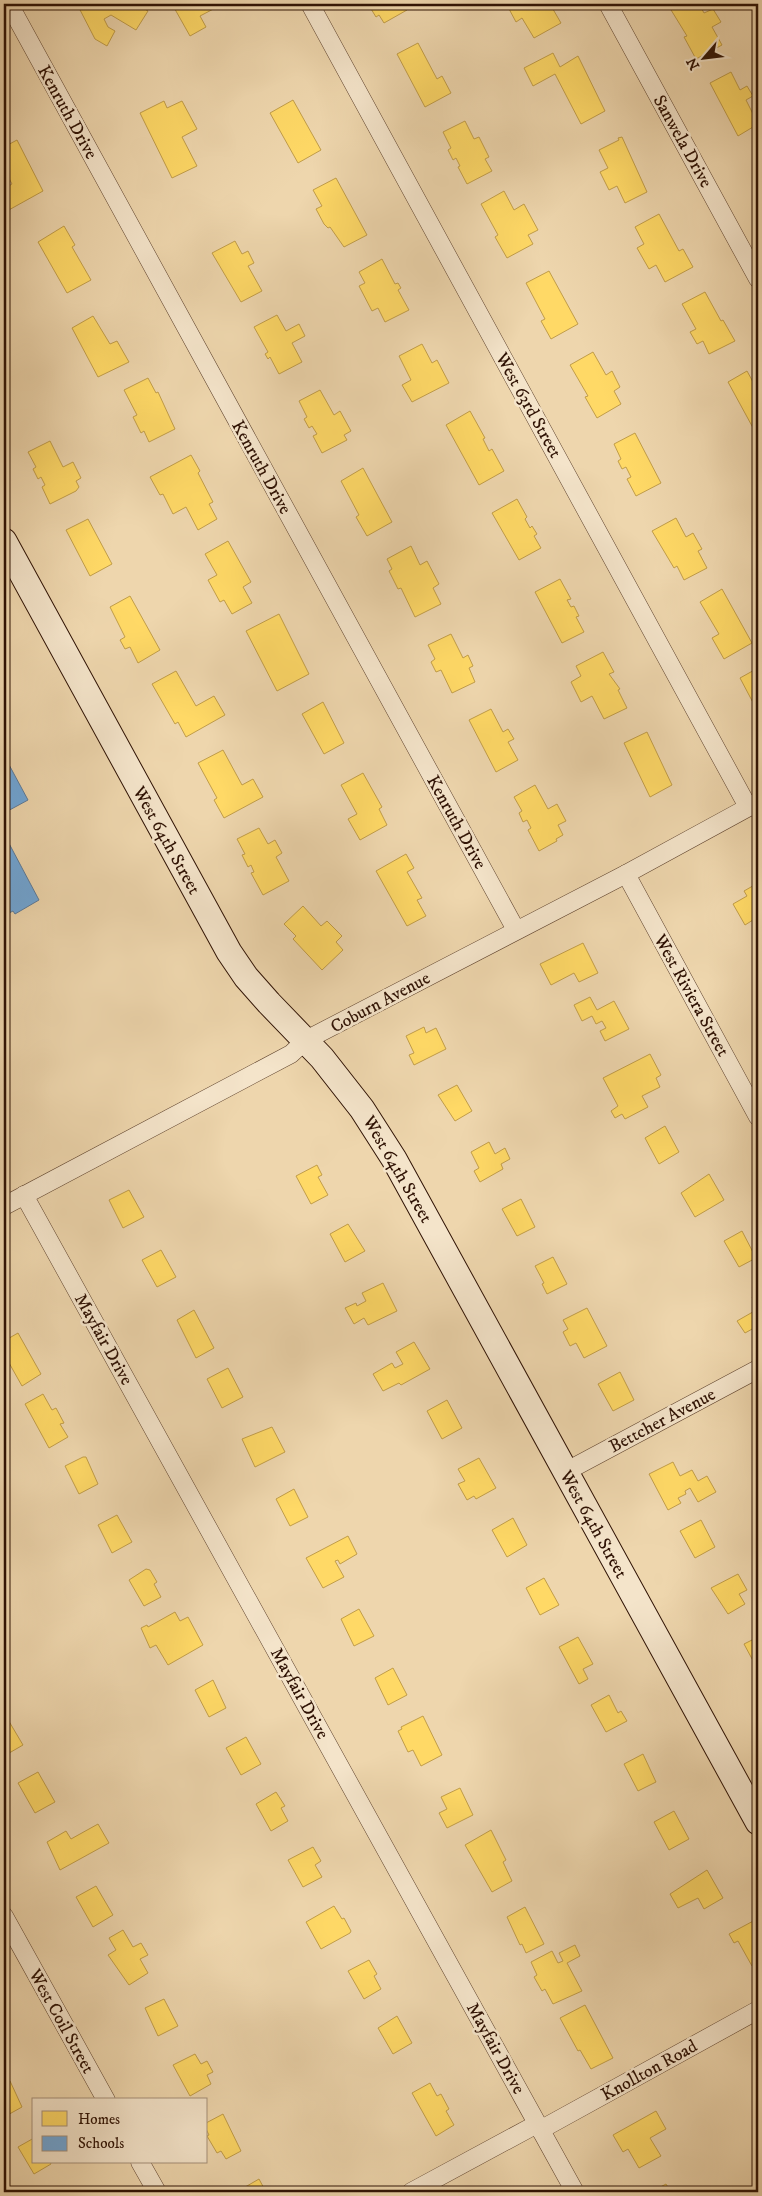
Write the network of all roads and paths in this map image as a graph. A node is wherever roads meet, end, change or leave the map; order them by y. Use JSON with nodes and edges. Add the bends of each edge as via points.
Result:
{"nodes":[{"id":1,"x":9,"y":4,"type":"edge"},
{"id":2,"x":310,"y":4,"type":"edge"},
{"id":3,"x":608,"y":4,"type":"edge"},
{"id":4,"x":758,"y":279,"type":"edge"},
{"id":5,"x":4,"y":541,"type":"edge"},
{"id":6,"x":753,"y":804,"type":"edge"},
{"id":7,"x":626,"y":874,"type":"junction"},
{"id":8,"x":516,"y":930,"type":"junction"},
{"id":9,"x":306,"y":1040,"type":"junction"},
{"id":10,"x":758,"y":1117,"type":"edge"},
{"id":11,"x":24,"y":1195,"type":"junction"},
{"id":12,"x":4,"y":1206,"type":"edge"},
{"id":13,"x":758,"y":1369,"type":"edge"},
{"id":14,"x":565,"y":1472,"type":"junction"},
{"id":15,"x":758,"y":1822,"type":"edge"},
{"id":16,"x":4,"y":1916,"type":"edge"},
{"id":17,"x":758,"y":2010,"type":"edge"},
{"id":18,"x":105,"y":2098,"type":"edge"},
{"id":19,"x":539,"y":2127,"type":"junction"},
{"id":20,"x":141,"y":2164,"type":"edge"},
{"id":21,"x":157,"y":2192,"type":"edge"},
{"id":22,"x":411,"y":2192,"type":"edge"},
{"id":23,"x":575,"y":2192,"type":"edge"}],
"edges":[{"from":1,"to":8,"type":"street","name":"Kenruth Drive"},
{"from":2,"to":6,"type":"street","name":"West 63rd Street"},
{"from":3,"to":4,"type":"street","name":"Sanwela Drive"},
{"from":5,"to":9,"type":"street","name":"West 64th Street","via":[[229,952],[246,977]]},
{"from":6,"to":7,"type":"street","name":"Coburn Avenue"},
{"from":7,"to":8,"type":"street","name":"Coburn Avenue"},
{"from":7,"to":10,"type":"street","name":"West Riviera Street"},
{"from":8,"to":9,"type":"street","name":"Coburn Avenue"},
{"from":9,"to":11,"type":"street","name":"Coburn Avenue","via":[[290,1054]]},
{"from":9,"to":14,"type":"street","name":"West 64th Street","via":[[362,1108],[394,1159]]},
{"from":11,"to":12,"type":"street","name":"Coburn Avenue"},
{"from":11,"to":19,"type":"street","name":"Mayfair Drive"},
{"from":13,"to":14,"type":"street","name":"Bettcher Avenue"},
{"from":14,"to":15,"type":"street","name":"West 64th Street"},
{"from":16,"to":18,"type":"street","name":"West Coil Street"},
{"from":17,"to":19,"type":"street","name":"Knollton Road"},
{"from":19,"to":22,"type":"street","name":"Knollton Road"},
{"from":19,"to":23,"type":"street","name":"Mayfair Drive"},
{"from":20,"to":21,"type":"street"}]}
